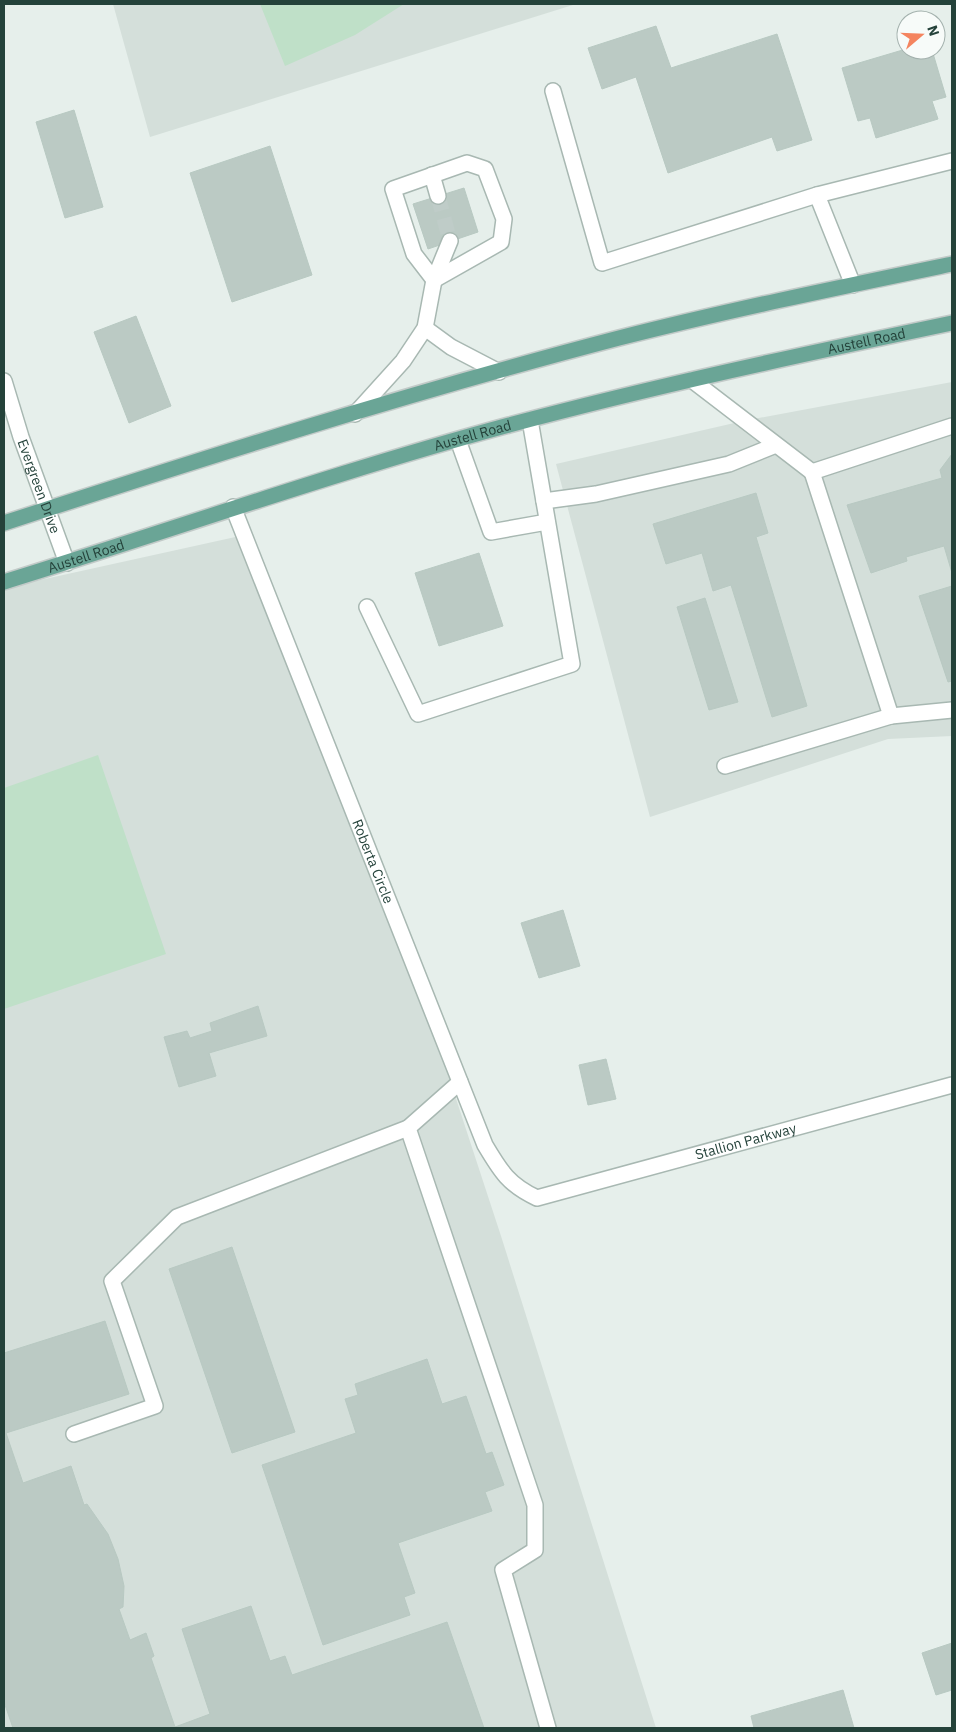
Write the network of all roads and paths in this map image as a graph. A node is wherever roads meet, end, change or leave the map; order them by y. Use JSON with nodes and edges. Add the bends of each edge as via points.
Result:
{"nodes":[{"id":1,"x":553,"y":91,"type":"dead end"},
{"id":2,"x":952,"y":161,"type":"edge"},
{"id":3,"x":432,"y":175,"type":"junction"},
{"id":4,"x":817,"y":195,"type":"junction"},
{"id":5,"x":438,"y":196,"type":"tunnel mouth"},
{"id":6,"x":450,"y":241,"type":"tunnel mouth"},
{"id":7,"x":952,"y":264,"type":"edge"},
{"id":8,"x":434,"y":280,"type":"junction"},
{"id":9,"x":853,"y":285,"type":"junction"},
{"id":10,"x":952,"y":323,"type":"edge"},
{"id":11,"x":425,"y":328,"type":"junction"},
{"id":12,"x":498,"y":372,"type":"junction"},
{"id":13,"x":692,"y":380,"type":"junction"},
{"id":14,"x":4,"y":381,"type":"edge"},
{"id":15,"x":355,"y":414,"type":"junction"},
{"id":16,"x":530,"y":420,"type":"junction"},
{"id":17,"x":952,"y":426,"type":"edge"},
{"id":18,"x":458,"y":440,"type":"junction"},
{"id":19,"x":776,"y":445,"type":"junction"},
{"id":20,"x":812,"y":472,"type":"junction"},
{"id":21,"x":544,"y":501,"type":"junction"},
{"id":22,"x":233,"y":508,"type":"junction"},
{"id":23,"x":47,"y":509,"type":"junction"},
{"id":24,"x":547,"y":522,"type":"junction"},
{"id":25,"x":4,"y":523,"type":"edge"},
{"id":26,"x":67,"y":563,"type":"junction"},
{"id":27,"x":4,"y":582,"type":"edge"},
{"id":28,"x":367,"y":607,"type":"dead end"},
{"id":29,"x":952,"y":710,"type":"edge"},
{"id":30,"x":891,"y":716,"type":"junction"},
{"id":31,"x":725,"y":766,"type":"dead end"},
{"id":32,"x":460,"y":1082,"type":"junction"},
{"id":33,"x":952,"y":1085,"type":"edge"},
{"id":34,"x":408,"y":1128,"type":"junction"},
{"id":35,"x":537,"y":1198,"type":"joint"},
{"id":36,"x":74,"y":1434,"type":"dead end"},
{"id":37,"x":548,"y":1728,"type":"edge"}],
"edges":[{"from":1,"to":4,"type":"street","via":[[602,263]]},
{"from":2,"to":4,"type":"street"},
{"from":3,"to":5,"type":"street"},
{"from":3,"to":8,"type":"street","via":[[393,189],[414,254]]},
{"from":3,"to":8,"type":"street","via":[[467,163],[484,168],[504,219],[501,242]]},
{"from":4,"to":9,"type":"street"},
{"from":6,"to":8,"type":"street"},
{"from":7,"to":9,"type":"main road"},
{"from":8,"to":11,"type":"street"},
{"from":9,"to":12,"type":"main road","via":[[621,338]]},
{"from":10,"to":13,"type":"main road","name":"Austell Road"},
{"from":11,"to":12,"type":"street","via":[[451,347]]},
{"from":11,"to":15,"type":"street","via":[[404,361]]},
{"from":12,"to":15,"type":"main road"},
{"from":13,"to":16,"type":"main road","name":"Austell Road"},
{"from":13,"to":19,"type":"street"},
{"from":14,"to":23,"type":"street","name":"Evergreen Drive"},
{"from":15,"to":23,"type":"main road"},
{"from":16,"to":18,"type":"main road","name":"Austell Road"},
{"from":16,"to":21,"type":"street"},
{"from":17,"to":20,"type":"street"},
{"from":18,"to":22,"type":"main road","name":"Austell Road"},
{"from":18,"to":24,"type":"street","via":[[491,532]]},
{"from":19,"to":20,"type":"street"},
{"from":19,"to":21,"type":"street","via":[[729,464],[596,494]]},
{"from":20,"to":30,"type":"street"},
{"from":21,"to":24,"type":"street"},
{"from":22,"to":26,"type":"main road","name":"Austell Road"},
{"from":22,"to":32,"type":"street","name":"Roberta Circle"},
{"from":23,"to":25,"type":"main road"},
{"from":23,"to":26,"type":"street","name":"Evergreen Drive"},
{"from":24,"to":28,"type":"street","via":[[572,664],[418,714]]},
{"from":26,"to":27,"type":"main road","name":"Austell Road"},
{"from":29,"to":30,"type":"street"},
{"from":30,"to":31,"type":"street"},
{"from":32,"to":34,"type":"street"},
{"from":32,"to":35,"type":"street","name":"Roberta Circle","via":[[485,1145],[503,1176],[520,1190]]},
{"from":33,"to":35,"type":"street","name":"Stallion Parkway"},
{"from":34,"to":36,"type":"street","via":[[177,1217],[112,1281],[155,1406]]},
{"from":34,"to":37,"type":"street","via":[[535,1505],[535,1550],[503,1570]]}]}
